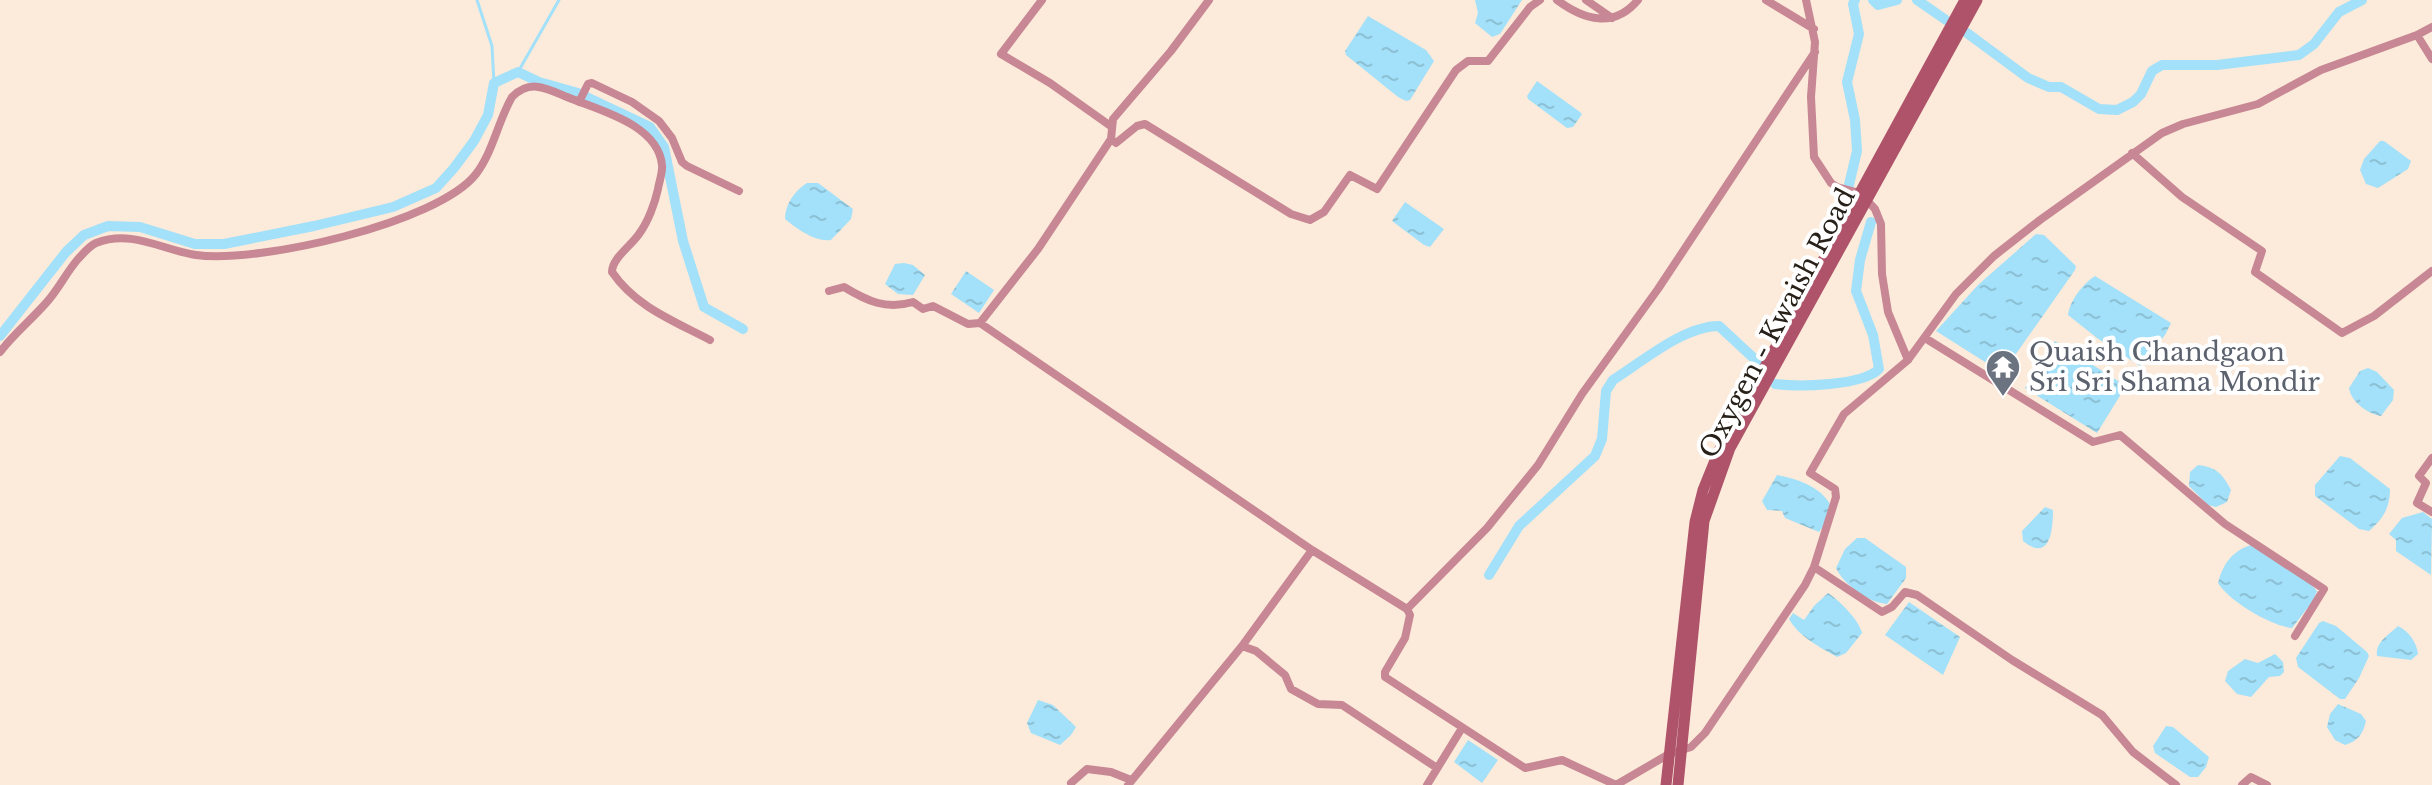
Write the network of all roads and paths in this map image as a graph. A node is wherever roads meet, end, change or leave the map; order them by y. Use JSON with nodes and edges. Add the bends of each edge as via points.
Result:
{"nodes":[{"id":1,"x":1042,"y":0,"type":"edge"},
{"id":2,"x":1209,"y":0,"type":"edge"},
{"id":3,"x":1540,"y":0,"type":"edge"},
{"id":4,"x":1557,"y":0,"type":"edge"},
{"id":5,"x":1586,"y":0,"type":"edge"},
{"id":6,"x":1638,"y":0,"type":"edge"},
{"id":7,"x":1766,"y":0,"type":"edge"},
{"id":8,"x":1806,"y":0,"type":"edge"},
{"id":9,"x":1965,"y":0,"type":"edge"},
{"id":10,"x":1977,"y":0,"type":"edge"},
{"id":11,"x":1613,"y":19,"type":"junction"},
{"id":12,"x":2432,"y":27,"type":"edge"},
{"id":13,"x":1814,"y":29,"type":"junction"},
{"id":14,"x":2417,"y":35,"type":"junction"},
{"id":15,"x":1815,"y":52,"type":"junction"},
{"id":16,"x":2432,"y":59,"type":"edge"},
{"id":17,"x":579,"y":102,"type":"junction"},
{"id":18,"x":1112,"y":127,"type":"junction"},
{"id":19,"x":1111,"y":139,"type":"junction"},
{"id":20,"x":2132,"y":153,"type":"junction"},
{"id":21,"x":739,"y":191,"type":"dead end"},
{"id":22,"x":1862,"y":195,"type":"junction"},
{"id":23,"x":2432,"y":271,"type":"edge"},
{"id":24,"x":829,"y":291,"type":"dead end"},
{"id":25,"x":980,"y":323,"type":"junction"},
{"id":26,"x":1925,"y":338,"type":"junction"},
{"id":27,"x":710,"y":340,"type":"dead end"},
{"id":28,"x":0,"y":352,"type":"edge"},
{"id":29,"x":1908,"y":360,"type":"junction"},
{"id":30,"x":2432,"y":458,"type":"edge"},
{"id":31,"x":2432,"y":512,"type":"edge"},
{"id":32,"x":1312,"y":550,"type":"junction"},
{"id":33,"x":1814,"y":567,"type":"junction"},
{"id":34,"x":1407,"y":609,"type":"junction"},
{"id":35,"x":2295,"y":636,"type":"dead end"},
{"id":36,"x":1242,"y":646,"type":"junction"},
{"id":37,"x":1462,"y":728,"type":"junction"},
{"id":38,"x":1675,"y":753,"type":"junction"},
{"id":39,"x":1437,"y":768,"type":"junction"},
{"id":40,"x":1130,"y":782,"type":"edge"},
{"id":41,"x":1071,"y":783,"type":"edge"},
{"id":42,"x":1427,"y":785,"type":"edge"},
{"id":43,"x":1666,"y":785,"type":"edge"},
{"id":44,"x":1678,"y":785,"type":"edge"},
{"id":45,"x":2176,"y":785,"type":"edge"},
{"id":46,"x":2242,"y":785,"type":"edge"},
{"id":47,"x":2267,"y":785,"type":"edge"}],
"edges":[{"from":1,"to":18,"type":"street","via":[[1001,54]]},
{"from":2,"to":18,"type":"street","via":[[1113,119]]},
{"from":3,"to":19,"type":"street","via":[[1488,61],[1468,61],[1456,70],[1377,189],[1350,175],[1324,212],[1310,220],[1145,124],[1116,143]]},
{"from":4,"to":11,"type":"street","via":[[1593,20]]},
{"from":5,"to":11,"type":"street"},
{"from":6,"to":11,"type":"street"},
{"from":7,"to":13,"type":"street"},
{"from":8,"to":13,"type":"street"},
{"from":9,"to":22,"type":"main road","name":"Oxygen - Kwaish Road"},
{"from":10,"to":22,"type":"main road","name":"Oxygen - Kwaish Road"},
{"from":12,"to":14,"type":"street"},
{"from":13,"to":15,"type":"street"},
{"from":14,"to":16,"type":"street"},
{"from":14,"to":20,"type":"street","via":[[2321,70],[2258,104],[2183,124]]},
{"from":15,"to":22,"type":"street","via":[[1814,157],[1831,183]]},
{"from":15,"to":34,"type":"street","via":[[1538,465],[1487,528]]},
{"from":17,"to":21,"type":"street","via":[[592,83],[632,102],[659,121],[682,162]]},
{"from":17,"to":27,"type":"street","via":[[636,127],[652,140],[662,166],[642,230],[613,262],[612,272],[646,307]]},
{"from":17,"to":28,"type":"street","via":[[533,86],[521,88],[467,184],[423,209],[348,235],[228,256],[195,255],[135,238],[93,244]]},
{"from":18,"to":19,"type":"street"},
{"from":19,"to":25,"type":"street","via":[[1038,249]]},
{"from":20,"to":23,"type":"street","via":[[2182,197],[2262,251],[2255,272],[2342,333],[2374,316]]},
{"from":20,"to":26,"type":"street","via":[[1994,256],[1956,294]]},
{"from":22,"to":29,"type":"street","via":[[1881,224],[1888,312]]},
{"from":22,"to":38,"type":"main road","name":"Oxygen - Kwaish Road","via":[[1718,453],[1703,490],[1695,522]]},
{"from":24,"to":25,"type":"street","via":[[844,287],[895,307],[913,302],[968,324]]},
{"from":25,"to":32,"type":"street"},
{"from":26,"to":29,"type":"street"},
{"from":26,"to":35,"type":"street","via":[[2093,442],[2120,435],[2225,524],[2324,589]]},
{"from":29,"to":33,"type":"street","via":[[1844,414],[1810,473],[1835,489],[1836,497]]},
{"from":30,"to":31,"type":"street","via":[[2419,476],[2426,483],[2417,503]]},
{"from":32,"to":34,"type":"street"},
{"from":32,"to":36,"type":"street"},
{"from":33,"to":38,"type":"street","via":[[1705,733]]},
{"from":33,"to":45,"type":"street","via":[[1882,612],[1905,592],[1917,595],[2102,715],[2133,752]]},
{"from":34,"to":37,"type":"street","via":[[1405,638],[1385,677]]},
{"from":36,"to":39,"type":"street","via":[[1285,675],[1291,689],[1318,704],[1342,705]]},
{"from":36,"to":40,"type":"street"},
{"from":37,"to":38,"type":"street","via":[[1525,768],[1562,760],[1616,785]]},
{"from":37,"to":39,"type":"street"},
{"from":38,"to":43,"type":"main road","name":"Oxygen - Kwaish Road"},
{"from":38,"to":44,"type":"main road","name":"Oxygen - Kwaish Road"},
{"from":39,"to":42,"type":"street"},
{"from":40,"to":41,"type":"street","via":[[1111,772],[1087,769]]},
{"from":46,"to":47,"type":"street","via":[[2251,777]]}]}
